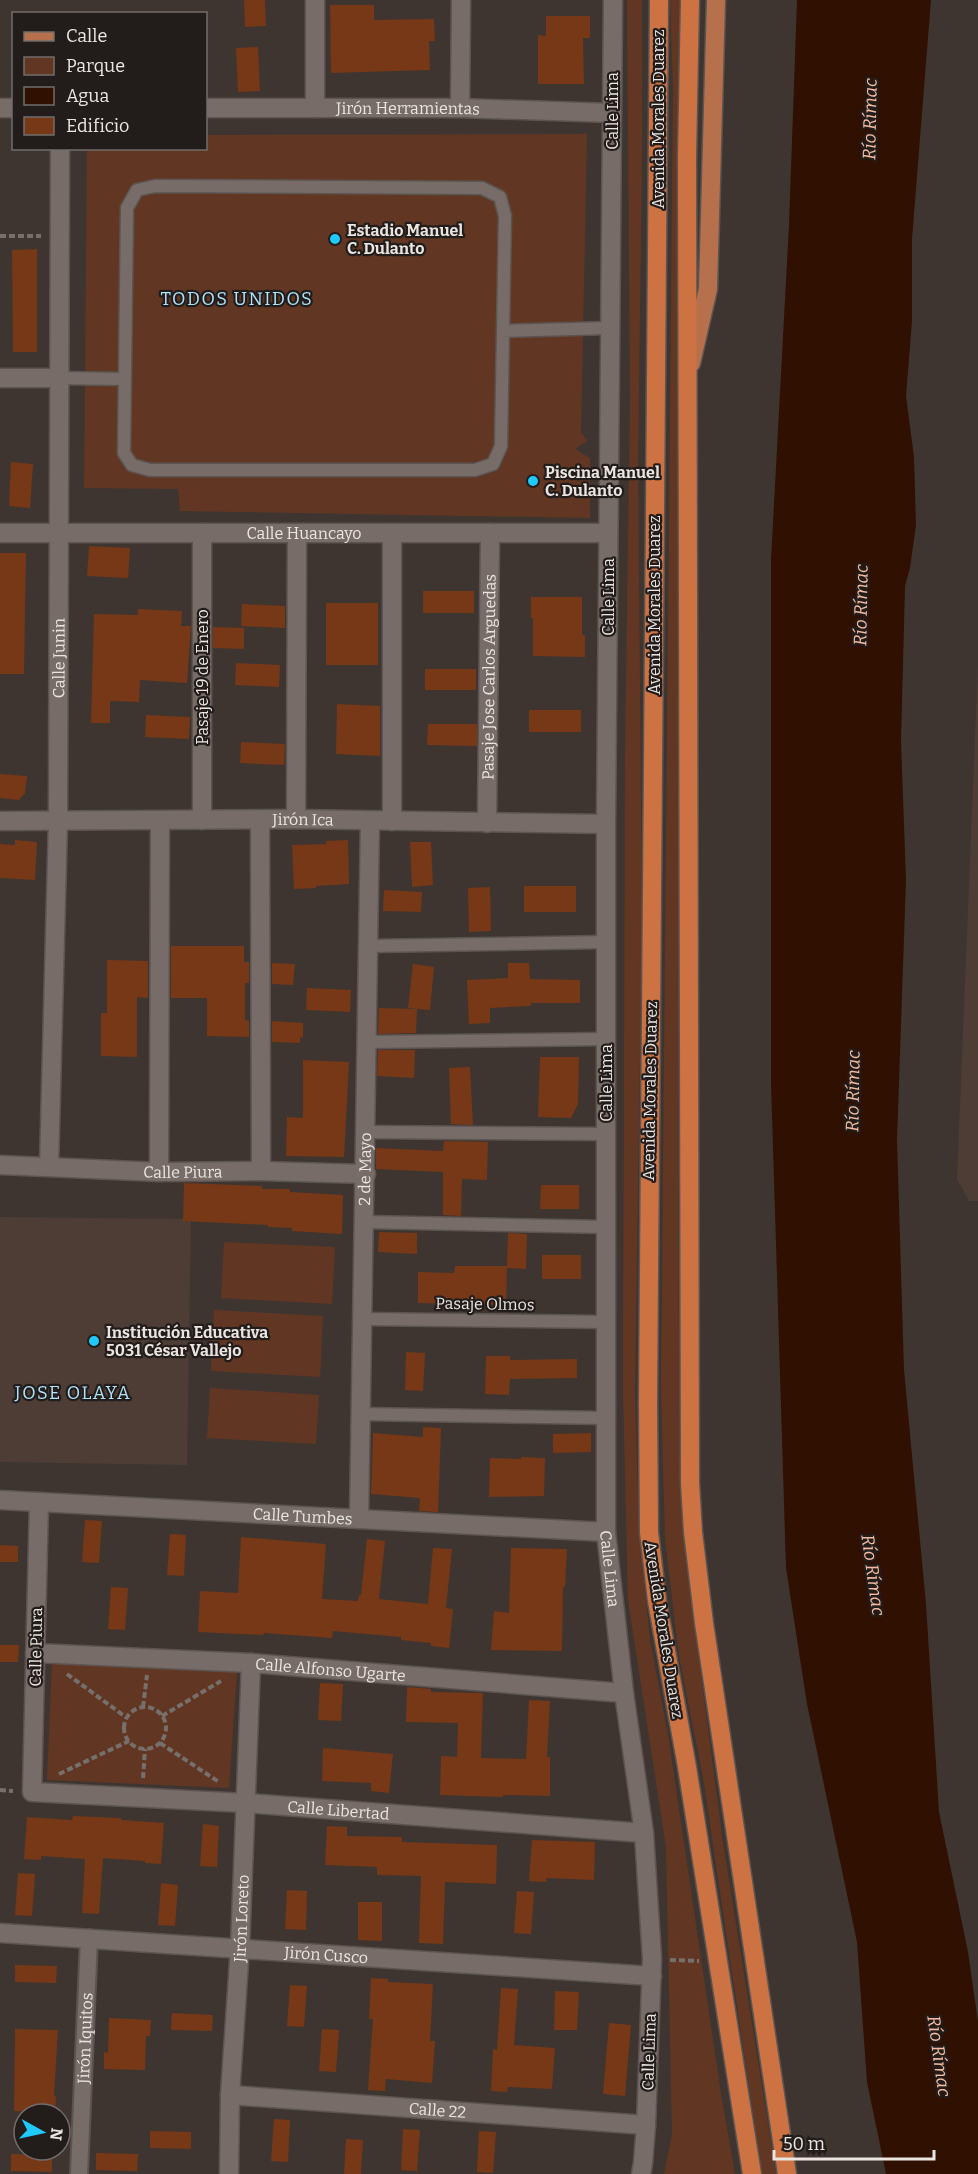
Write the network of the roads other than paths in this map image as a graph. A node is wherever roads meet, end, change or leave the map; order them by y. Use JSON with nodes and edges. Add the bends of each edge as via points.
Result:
{"nodes":[{"id":1,"x":315,"y":0,"type":"edge"},
{"id":2,"x":460,"y":0,"type":"edge"},
{"id":3,"x":613,"y":0,"type":"edge"},
{"id":4,"x":659,"y":0,"type":"edge"},
{"id":5,"x":690,"y":0,"type":"edge"},
{"id":6,"x":716,"y":0,"type":"edge"},
{"id":7,"x":207,"y":108,"type":"edge"},
{"id":8,"x":315,"y":108,"type":"junction"},
{"id":9,"x":460,"y":108,"type":"junction"},
{"id":10,"x":612,"y":113,"type":"junction"},
{"id":11,"x":60,"y":150,"type":"edge"},
{"id":12,"x":610,"y":328,"type":"junction"},
{"id":13,"x":503,"y":331,"type":"junction"},
{"id":14,"x":0,"y":378,"type":"edge"},
{"id":15,"x":59,"y":378,"type":"junction"},
{"id":16,"x":124,"y":379,"type":"junction"},
{"id":17,"x":687,"y":383,"type":"junction"},
{"id":18,"x":0,"y":533,"type":"edge"},
{"id":19,"x":59,"y":533,"type":"junction"},
{"id":20,"x":202,"y":533,"type":"junction"},
{"id":21,"x":297,"y":533,"type":"junction"},
{"id":22,"x":392,"y":533,"type":"junction"},
{"id":23,"x":490,"y":533,"type":"junction"},
{"id":24,"x":608,"y":533,"type":"junction"},
{"id":25,"x":296,"y":819,"type":"junction"},
{"id":26,"x":202,"y":820,"type":"junction"},
{"id":27,"x":260,"y":820,"type":"junction"},
{"id":28,"x":0,"y":821,"type":"edge"},
{"id":29,"x":58,"y":821,"type":"junction"},
{"id":30,"x":160,"y":821,"type":"junction"},
{"id":31,"x":370,"y":821,"type":"junction"},
{"id":32,"x":392,"y":821,"type":"junction"},
{"id":33,"x":486,"y":823,"type":"junction"},
{"id":34,"x":606,"y":824,"type":"junction"},
{"id":35,"x":606,"y":942,"type":"junction"},
{"id":36,"x":370,"y":946,"type":"junction"},
{"id":37,"x":606,"y":1039,"type":"junction"},
{"id":38,"x":368,"y":1042,"type":"junction"},
{"id":39,"x":366,"y":1132,"type":"junction"},
{"id":40,"x":606,"y":1134,"type":"junction"},
{"id":41,"x":0,"y":1166,"type":"edge"},
{"id":42,"x":49,"y":1166,"type":"junction"},
{"id":43,"x":261,"y":1171,"type":"junction"},
{"id":44,"x":159,"y":1172,"type":"junction"},
{"id":45,"x":366,"y":1174,"type":"junction"},
{"id":46,"x":365,"y":1222,"type":"junction"},
{"id":47,"x":606,"y":1227,"type":"junction"},
{"id":48,"x":363,"y":1320,"type":"junction"},
{"id":49,"x":606,"y":1322,"type":"junction"},
{"id":50,"x":361,"y":1414,"type":"junction"},
{"id":51,"x":606,"y":1418,"type":"junction"},
{"id":52,"x":0,"y":1500,"type":"edge"},
{"id":53,"x":39,"y":1502,"type":"junction"},
{"id":54,"x":359,"y":1519,"type":"junction"},
{"id":55,"x":606,"y":1532,"type":"junction"},
{"id":56,"x":35,"y":1653,"type":"junction"},
{"id":57,"x":251,"y":1663,"type":"junction"},
{"id":58,"x":624,"y":1693,"type":"junction"},
{"id":59,"x":32,"y":1790,"type":"joint"},
{"id":60,"x":246,"y":1800,"type":"junction"},
{"id":61,"x":644,"y":1833,"type":"junction"},
{"id":62,"x":0,"y":1933,"type":"edge"},
{"id":63,"x":89,"y":1938,"type":"junction"},
{"id":64,"x":240,"y":1947,"type":"junction"},
{"id":65,"x":652,"y":1968,"type":"junction"},
{"id":66,"x":230,"y":2095,"type":"junction"},
{"id":67,"x":646,"y":2125,"type":"junction"},
{"id":68,"x":643,"y":2170,"type":"edge"},
{"id":69,"x":79,"y":2174,"type":"edge"},
{"id":70,"x":229,"y":2174,"type":"edge"},
{"id":71,"x":752,"y":2174,"type":"edge"},
{"id":72,"x":787,"y":2174,"type":"edge"}],
"edges":[{"from":1,"to":8,"type":"street"},
{"from":2,"to":9,"type":"street"},
{"from":3,"to":10,"type":"street","name":"Calle Lima"},
{"from":4,"to":71,"type":"highway","name":"Avenida Morales Duarez","via":[[649,1532],[657,1602]]},
{"from":5,"to":17,"type":"highway","name":"Avenida Morales Duarez"},
{"from":6,"to":17,"type":"main road","via":[[708,289]]},
{"from":7,"to":8,"type":"street","name":"Jirón Herramientas"},
{"from":8,"to":9,"type":"street","name":"Jirón Herramientas"},
{"from":9,"to":10,"type":"street","name":"Jirón Herramientas"},
{"from":10,"to":12,"type":"street","name":"Calle Lima"},
{"from":11,"to":15,"type":"street","name":"Calle Junin"},
{"from":12,"to":13,"type":"lane"},
{"from":12,"to":24,"type":"street","name":"Calle Lima"},
{"from":13,"to":16,"type":"lane","via":[[501,446],[493,464],[475,470],[150,470],[132,465],[124,453]]},
{"from":13,"to":16,"type":"lane","via":[[505,216],[500,197],[482,188],[155,186],[137,190],[127,208]]},
{"from":14,"to":15,"type":"street"},
{"from":15,"to":16,"type":"lane"},
{"from":15,"to":19,"type":"street","name":"Calle Junin"},
{"from":17,"to":72,"type":"highway","name":"Avenida Morales Duarez","via":[[690,1484],[704,1623]]},
{"from":18,"to":19,"type":"street","name":"Calle Huancayo"},
{"from":19,"to":20,"type":"street","name":"Calle Huancayo"},
{"from":19,"to":29,"type":"street","name":"Calle Junin"},
{"from":20,"to":21,"type":"street","name":"Calle Huancayo"},
{"from":20,"to":26,"type":"street","name":"Pasaje 19 de Enero"},
{"from":21,"to":22,"type":"street","name":"Calle Huancayo"},
{"from":21,"to":25,"type":"street"},
{"from":22,"to":23,"type":"street","name":"Calle Huancayo"},
{"from":22,"to":32,"type":"street"},
{"from":23,"to":24,"type":"street","name":"Calle Huancayo"},
{"from":23,"to":33,"type":"street","name":"Pasaje Jose Carlos Arguedas"},
{"from":24,"to":34,"type":"street","name":"Calle Lima"},
{"from":25,"to":27,"type":"street","name":"Jirón Ica"},
{"from":25,"to":31,"type":"street","name":"Jirón Ica"},
{"from":26,"to":27,"type":"street","name":"Jirón Ica"},
{"from":26,"to":30,"type":"street","name":"Jirón Ica"},
{"from":27,"to":43,"type":"street"},
{"from":28,"to":29,"type":"street","name":"Jirón Ica"},
{"from":29,"to":30,"type":"street","name":"Jirón Ica"},
{"from":29,"to":42,"type":"street","name":"Calle Junin"},
{"from":30,"to":44,"type":"street"},
{"from":31,"to":32,"type":"street","name":"Jirón Ica"},
{"from":31,"to":36,"type":"street","name":"2 de Mayo"},
{"from":32,"to":33,"type":"street","name":"Jirón Ica"},
{"from":33,"to":34,"type":"street","name":"Jirón Ica"},
{"from":34,"to":35,"type":"street","name":"Calle Lima"},
{"from":35,"to":36,"type":"lane"},
{"from":35,"to":37,"type":"street","name":"Calle Lima"},
{"from":36,"to":38,"type":"street","name":"2 de Mayo"},
{"from":37,"to":38,"type":"lane"},
{"from":37,"to":40,"type":"street","name":"Calle Lima"},
{"from":38,"to":39,"type":"street","name":"2 de Mayo"},
{"from":39,"to":40,"type":"lane"},
{"from":39,"to":45,"type":"street","name":"2 de Mayo"},
{"from":40,"to":47,"type":"street","name":"Calle Lima"},
{"from":41,"to":42,"type":"street","name":"Calle Piura"},
{"from":42,"to":44,"type":"street","name":"Calle Piura"},
{"from":43,"to":44,"type":"street","name":"Calle Piura"},
{"from":43,"to":45,"type":"street","name":"Calle Piura"},
{"from":45,"to":46,"type":"street","name":"2 de Mayo"},
{"from":46,"to":47,"type":"lane"},
{"from":46,"to":48,"type":"street","name":"2 de Mayo"},
{"from":47,"to":49,"type":"street","name":"Calle Lima"},
{"from":48,"to":49,"type":"lane","name":"Pasaje Olmos"},
{"from":48,"to":50,"type":"street","name":"2 de Mayo"},
{"from":49,"to":51,"type":"street","name":"Calle Lima"},
{"from":50,"to":51,"type":"lane"},
{"from":50,"to":54,"type":"street","name":"2 de Mayo"},
{"from":51,"to":55,"type":"street","name":"Calle Lima"},
{"from":52,"to":53,"type":"street","name":"Calle Tumbes"},
{"from":53,"to":54,"type":"street","name":"Calle Tumbes"},
{"from":53,"to":56,"type":"street","name":"Calle Piura"},
{"from":54,"to":55,"type":"street","name":"Calle Tumbes"},
{"from":55,"to":58,"type":"street","name":"Calle Lima"},
{"from":56,"to":57,"type":"street","name":"Calle Alfonso Ugarte"},
{"from":56,"to":59,"type":"street","name":"Calle Piura"},
{"from":57,"to":58,"type":"street","name":"Calle Alfonso Ugarte"},
{"from":57,"to":60,"type":"street","name":"Jirón Loreto"},
{"from":58,"to":61,"type":"street","name":"Calle Lima"},
{"from":59,"to":60,"type":"street","name":"Calle Libertad"},
{"from":60,"to":61,"type":"street","name":"Calle Libertad"},
{"from":60,"to":64,"type":"street","name":"Jirón Loreto"},
{"from":61,"to":65,"type":"street","name":"Calle Lima"},
{"from":62,"to":63,"type":"street","name":"Jirón Cusco"},
{"from":63,"to":64,"type":"street","name":"Jirón Cusco"},
{"from":63,"to":69,"type":"street","name":"Jirón Iquitos"},
{"from":64,"to":65,"type":"street","name":"Jirón Cusco"},
{"from":64,"to":66,"type":"street","name":"Jirón Loreto"},
{"from":65,"to":67,"type":"street","name":"Calle Lima"},
{"from":66,"to":67,"type":"street","name":"Calle 22"},
{"from":66,"to":70,"type":"street","name":"Jirón Loreto"},
{"from":67,"to":68,"type":"street","name":"Calle Lima"}]}
